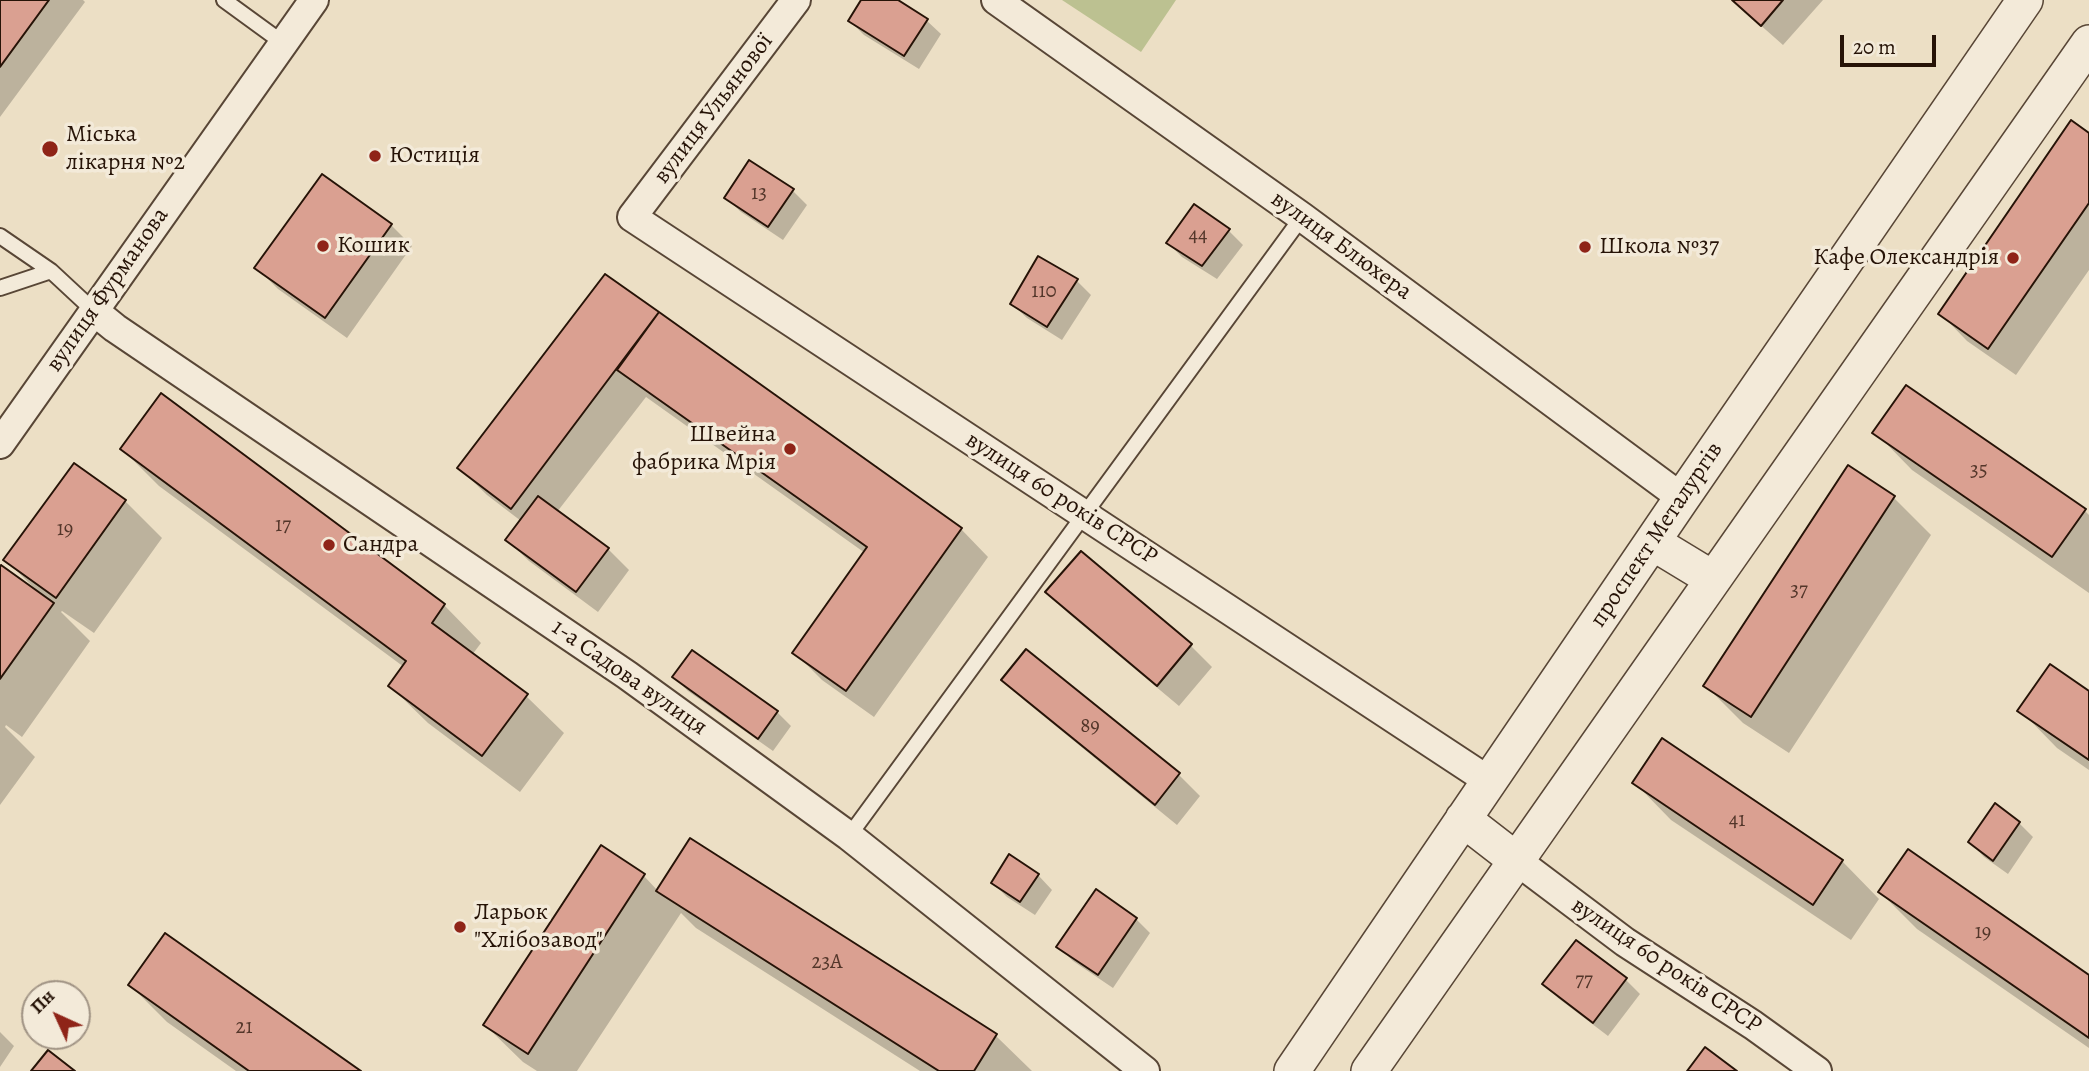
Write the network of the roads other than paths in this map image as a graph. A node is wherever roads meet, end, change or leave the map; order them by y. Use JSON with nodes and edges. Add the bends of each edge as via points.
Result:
{"nodes":[{"id":1,"x":224,"y":0,"type":"edge"},
{"id":2,"x":314,"y":0,"type":"edge"},
{"id":3,"x":796,"y":0,"type":"edge"},
{"id":4,"x":996,"y":0,"type":"edge"},
{"id":5,"x":2025,"y":0,"type":"edge"},
{"id":6,"x":283,"y":43,"type":"junction"},
{"id":7,"x":2089,"y":43,"type":"edge"},
{"id":8,"x":632,"y":217,"type":"joint"},
{"id":9,"x":1302,"y":217,"type":"junction"},
{"id":10,"x":0,"y":236,"type":"edge"},
{"id":11,"x":51,"y":271,"type":"junction"},
{"id":12,"x":0,"y":288,"type":"edge"},
{"id":13,"x":94,"y":310,"type":"junction"},
{"id":14,"x":0,"y":444,"type":"edge"},
{"id":15,"x":1682,"y":498,"type":"junction"},
{"id":16,"x":1652,"y":542,"type":"junction"},
{"id":17,"x":1713,"y":579,"type":"junction"},
{"id":18,"x":1489,"y":781,"type":"junction"},
{"id":19,"x":1463,"y":819,"type":"junction"},
{"id":20,"x":849,"y":836,"type":"junction"},
{"id":21,"x":1516,"y":860,"type":"junction"},
{"id":22,"x":1144,"y":1071,"type":"edge"},
{"id":23,"x":1292,"y":1071,"type":"edge"},
{"id":24,"x":1369,"y":1071,"type":"edge"},
{"id":25,"x":1817,"y":1071,"type":"edge"}],
"edges":[{"from":1,"to":6,"type":"lane"},
{"from":2,"to":6,"type":"street","name":"вулиця Фурманова"},
{"from":3,"to":8,"type":"street","name":"вулиця Ульянової"},
{"from":4,"to":9,"type":"street","name":"вулиця Блюхера"},
{"from":5,"to":15,"type":"street","name":"проспект Металургів"},
{"from":6,"to":13,"type":"street","name":"вулиця Фурманова"},
{"from":7,"to":17,"type":"street"},
{"from":8,"to":18,"type":"street","name":"вулиця 60 років СРСР"},
{"from":9,"to":15,"type":"street","name":"вулиця Блюхера"},
{"from":9,"to":20,"type":"lane"},
{"from":10,"to":11,"type":"lane"},
{"from":11,"to":12,"type":"lane"},
{"from":11,"to":13,"type":"lane"},
{"from":13,"to":14,"type":"street","name":"вулиця Фурманова"},
{"from":13,"to":20,"type":"street","name":"1-а Садова вулиця","via":[[627,675]]},
{"from":15,"to":16,"type":"street","name":"проспект Металургів"},
{"from":16,"to":17,"type":"street"},
{"from":16,"to":18,"type":"street","name":"проспект Металургів"},
{"from":17,"to":21,"type":"street"},
{"from":18,"to":19,"type":"street","name":"проспект Металургів"},
{"from":19,"to":21,"type":"street"},
{"from":19,"to":23,"type":"street","name":"проспект Металургів"},
{"from":20,"to":22,"type":"street","name":"1-а Садова вулиця"},
{"from":21,"to":24,"type":"street"},
{"from":21,"to":25,"type":"street","name":"вулиця 60 років СРСР","via":[[1625,942]]}]}
